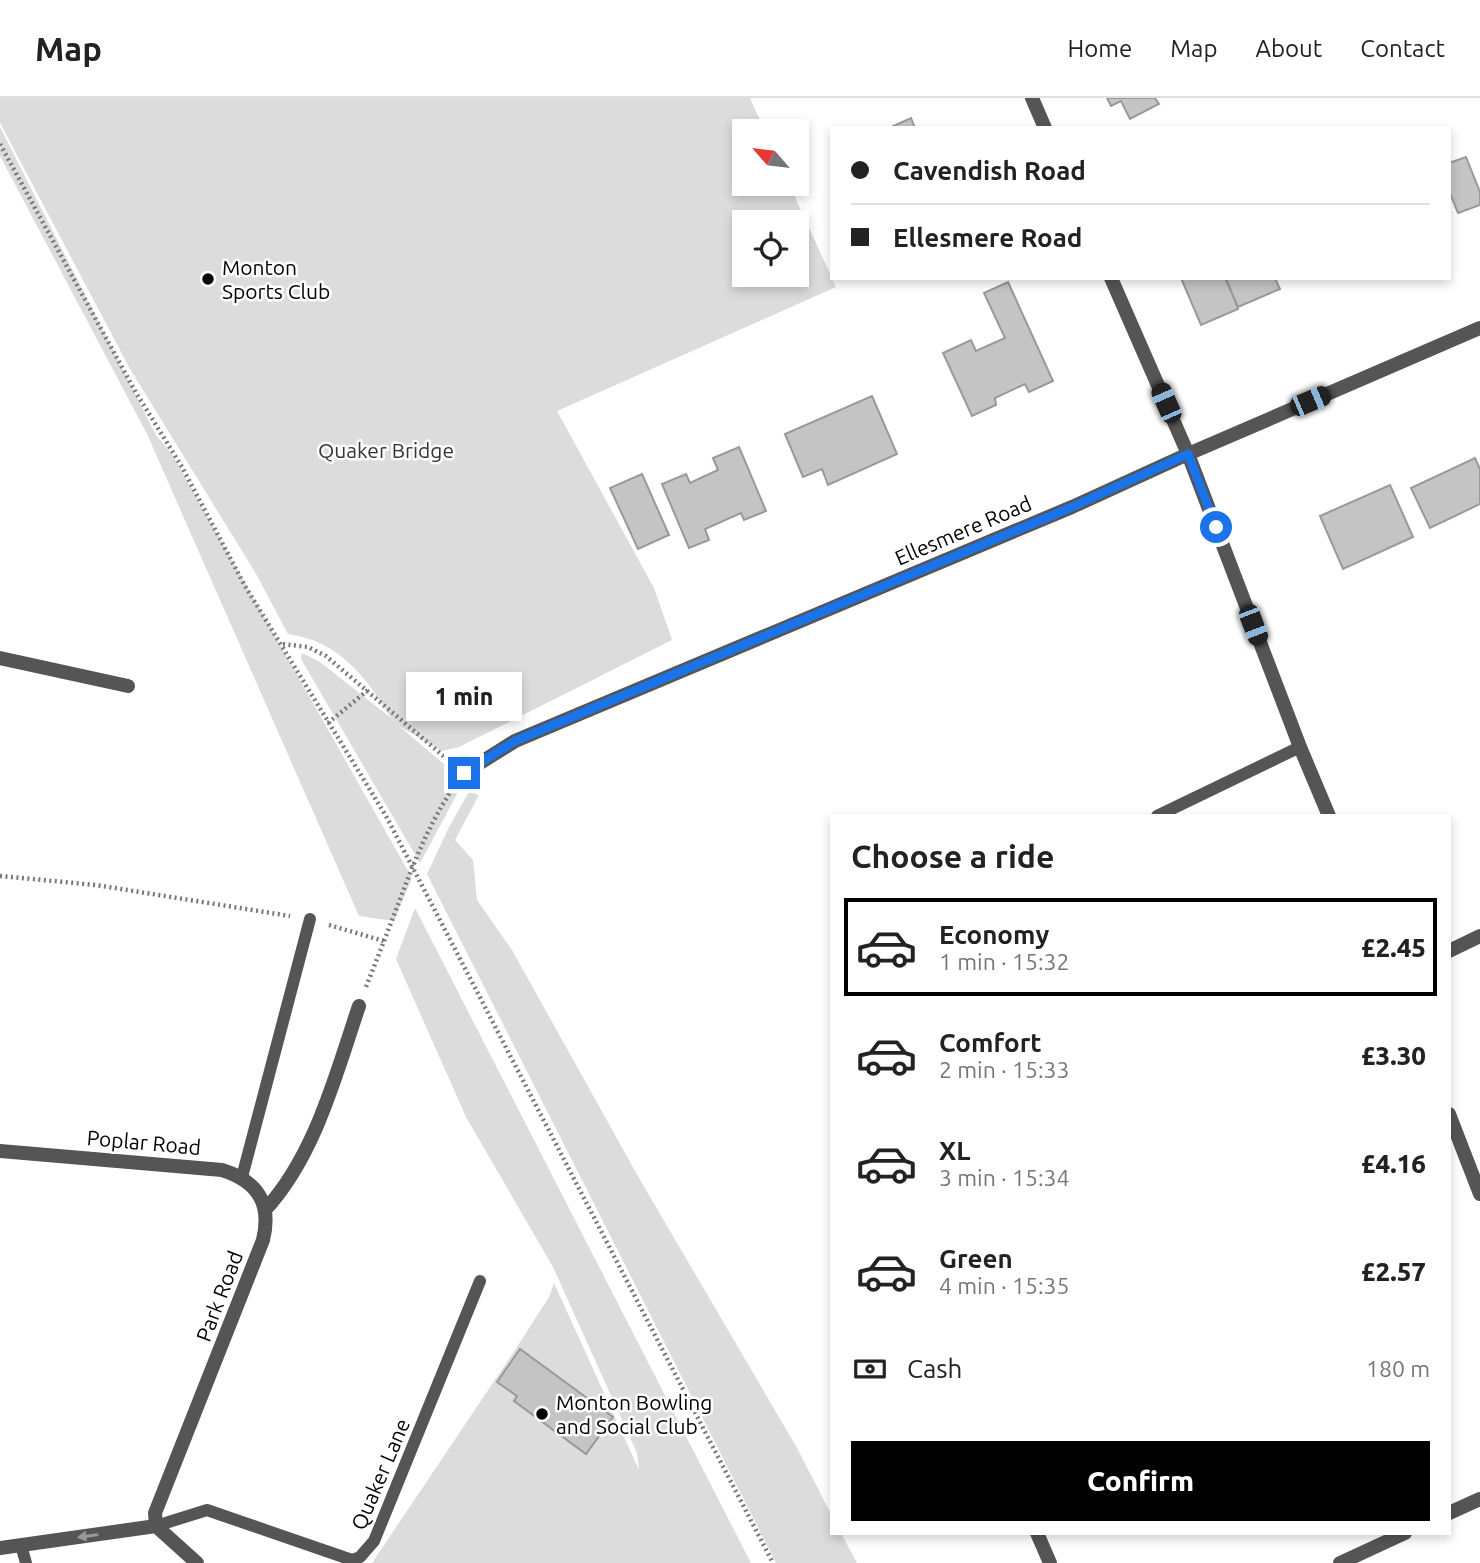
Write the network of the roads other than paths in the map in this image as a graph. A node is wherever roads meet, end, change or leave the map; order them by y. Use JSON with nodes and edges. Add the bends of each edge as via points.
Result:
{"nodes":[{"id":1,"x":1032,"y":98,"type":"edge"},
{"id":2,"x":1044,"y":126,"type":"edge"},
{"id":3,"x":1112,"y":280,"type":"edge"},
{"id":4,"x":1480,"y":328,"type":"edge"},
{"id":5,"x":1188,"y":454,"type":"junction"},
{"id":6,"x":0,"y":658,"type":"edge"},
{"id":7,"x":128,"y":686,"type":"dead end"},
{"id":8,"x":1300,"y":747,"type":"junction"},
{"id":9,"x":464,"y":773,"type":"road end"},
{"id":10,"x":1161,"y":814,"type":"edge"},
{"id":11,"x":1328,"y":814,"type":"edge"},
{"id":12,"x":310,"y":919,"type":"road end"},
{"id":13,"x":1480,"y":936,"type":"edge"},
{"id":14,"x":1451,"y":950,"type":"edge"},
{"id":15,"x":359,"y":1006,"type":"road end"},
{"id":16,"x":1451,"y":1119,"type":"edge"},
{"id":17,"x":0,"y":1151,"type":"edge"},
{"id":18,"x":242,"y":1177,"type":"junction"},
{"id":19,"x":1480,"y":1194,"type":"edge"},
{"id":20,"x":265,"y":1210,"type":"junction"},
{"id":21,"x":480,"y":1281,"type":"dead end"},
{"id":22,"x":1480,"y":1499,"type":"edge"},
{"id":23,"x":1451,"y":1512,"type":"edge"},
{"id":24,"x":156,"y":1527,"type":"junction"},
{"id":25,"x":1038,"y":1535,"type":"edge"},
{"id":26,"x":1401,"y":1535,"type":"edge"},
{"id":27,"x":21,"y":1545,"type":"junction"},
{"id":28,"x":0,"y":1548,"type":"edge"},
{"id":29,"x":26,"y":1563,"type":"edge"},
{"id":30,"x":197,"y":1563,"type":"edge"},
{"id":31,"x":1050,"y":1563,"type":"edge"},
{"id":32,"x":1340,"y":1563,"type":"edge"}],
"edges":[{"from":1,"to":2,"type":"street"},
{"from":3,"to":5,"type":"street"},
{"from":4,"to":5,"type":"street","name":"Ellesmere Road"},
{"from":5,"to":8,"type":"street"},
{"from":5,"to":9,"type":"street","name":"Ellesmere Road","via":[[515,741]]},
{"from":6,"to":7,"type":"street"},
{"from":8,"to":10,"type":"lane"},
{"from":8,"to":11,"type":"street"},
{"from":12,"to":18,"type":"lane"},
{"from":13,"to":14,"type":"street"},
{"from":15,"to":20,"type":"street","via":[[300,1162]]},
{"from":16,"to":19,"type":"street"},
{"from":17,"to":18,"type":"street","name":"Poplar Road","via":[[222,1170]]},
{"from":18,"to":20,"type":"street","via":[[256,1190]]},
{"from":20,"to":24,"type":"street","name":"Park Road","via":[[263,1240],[155,1513]]},
{"from":21,"to":24,"type":"lane","name":"Quaker Lane","via":[[374,1541],[360,1557],[352,1560],[207,1510]]},
{"from":22,"to":23,"type":"street"},
{"from":24,"to":27,"type":"street","one_way":true},
{"from":24,"to":30,"type":"street"},
{"from":25,"to":31,"type":"street"},
{"from":26,"to":32,"type":"street"},
{"from":27,"to":28,"type":"street"},
{"from":27,"to":29,"type":"lane"}]}
